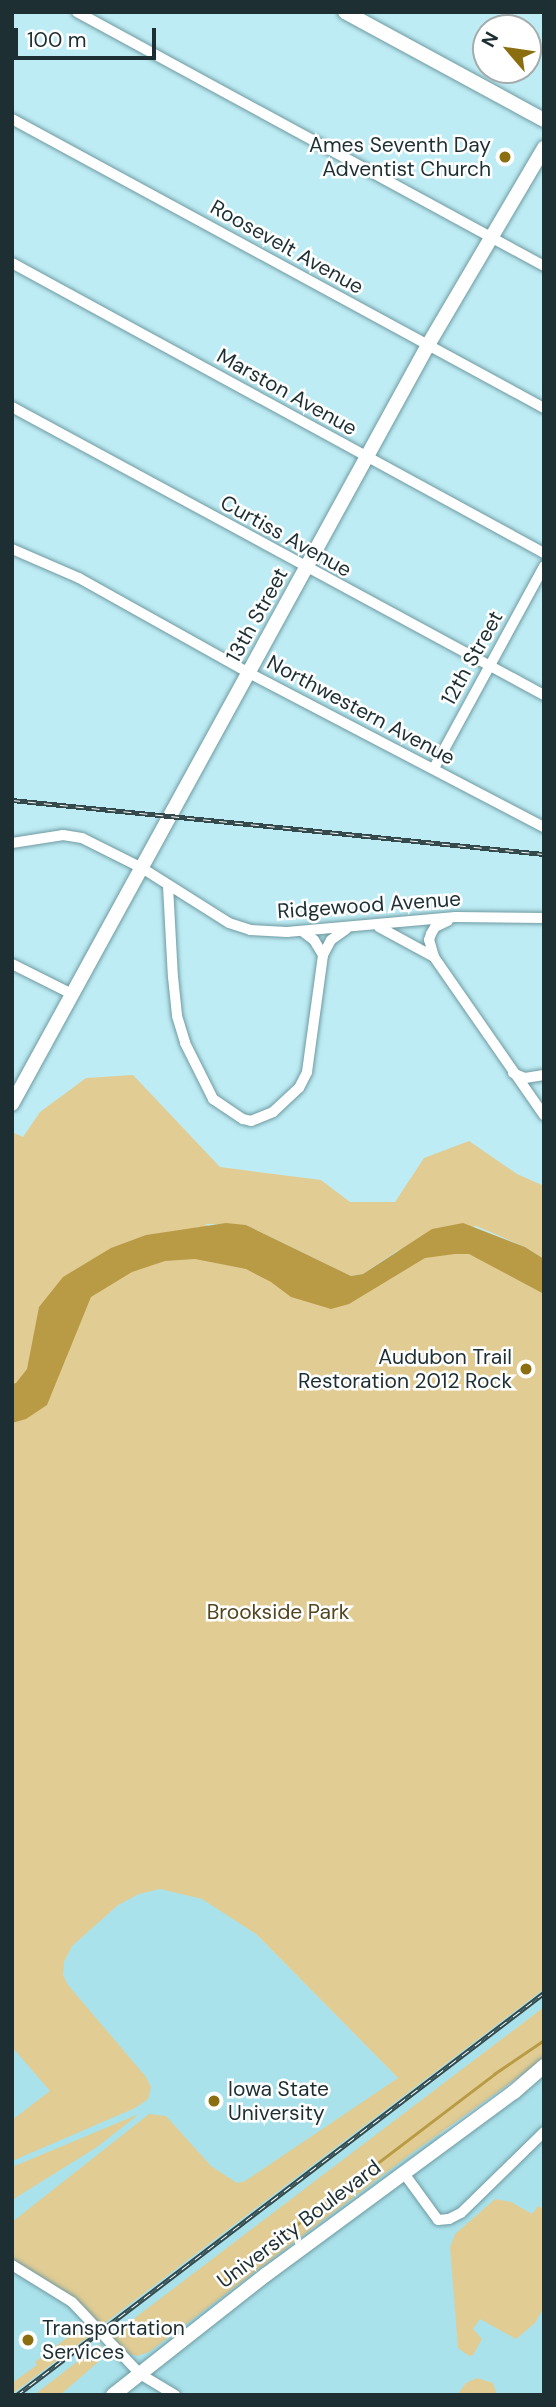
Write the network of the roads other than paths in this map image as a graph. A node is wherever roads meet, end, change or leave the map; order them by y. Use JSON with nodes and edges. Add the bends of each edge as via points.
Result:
{"nodes":[{"id":1,"x":77,"y":12,"type":"edge"},
{"id":2,"x":345,"y":12,"type":"edge"},
{"id":3,"x":12,"y":119,"type":"edge"},
{"id":4,"x":544,"y":120,"type":"edge"},
{"id":5,"x":544,"y":148,"type":"edge"},
{"id":6,"x":493,"y":239,"type":"junction"},
{"id":7,"x":12,"y":263,"type":"edge"},
{"id":8,"x":544,"y":266,"type":"edge"},
{"id":9,"x":428,"y":345,"type":"junction"},
{"id":10,"x":12,"y":407,"type":"edge"},
{"id":11,"x":544,"y":408,"type":"edge"},
{"id":12,"x":366,"y":458,"type":"junction"},
{"id":13,"x":12,"y":549,"type":"edge"},
{"id":14,"x":544,"y":553,"type":"edge"},
{"id":15,"x":544,"y":566,"type":"edge"},
{"id":16,"x":306,"y":569,"type":"junction"},
{"id":17,"x":489,"y":666,"type":"junction"},
{"id":18,"x":249,"y":673,"type":"junction"},
{"id":19,"x":544,"y":695,"type":"edge"},
{"id":20,"x":433,"y":768,"type":"junction"},
{"id":21,"x":544,"y":827,"type":"edge"},
{"id":22,"x":12,"y":843,"type":"edge"},
{"id":23,"x":142,"y":868,"type":"junction"},
{"id":24,"x":168,"y":886,"type":"junction"},
{"id":25,"x":455,"y":917,"type":"junction"},
{"id":26,"x":544,"y":918,"type":"edge"},
{"id":27,"x":378,"y":926,"type":"junction"},
{"id":28,"x":347,"y":928,"type":"junction"},
{"id":29,"x":302,"y":931,"type":"junction"},
{"id":30,"x":323,"y":955,"type":"junction"},
{"id":31,"x":434,"y":957,"type":"junction"},
{"id":32,"x":12,"y":964,"type":"edge"},
{"id":33,"x":72,"y":994,"type":"junction"},
{"id":34,"x":513,"y":1073,"type":"junction"},
{"id":35,"x":544,"y":1075,"type":"edge"},
{"id":36,"x":12,"y":1104,"type":"edge"},
{"id":37,"x":544,"y":1115,"type":"edge"},
{"id":38,"x":544,"y":2066,"type":"edge"},
{"id":39,"x":544,"y":2077,"type":"edge"},
{"id":40,"x":514,"y":2092,"type":"junction"},
{"id":41,"x":544,"y":2132,"type":"edge"},
{"id":42,"x":403,"y":2172,"type":"junction"},
{"id":43,"x":12,"y":2265,"type":"edge"},
{"id":44,"x":140,"y":2374,"type":"junction"},
{"id":45,"x":114,"y":2395,"type":"edge"},
{"id":46,"x":176,"y":2395,"type":"edge"}],
"edges":[{"from":1,"to":6,"type":"street"},
{"from":2,"to":4,"type":"main road"},
{"from":3,"to":9,"type":"street","name":"Roosevelt Avenue"},
{"from":5,"to":6,"type":"main road","name":"13th Street"},
{"from":6,"to":8,"type":"street"},
{"from":6,"to":9,"type":"main road","name":"13th Street"},
{"from":7,"to":12,"type":"street","name":"Marston Avenue"},
{"from":9,"to":11,"type":"street","name":"Roosevelt Avenue"},
{"from":9,"to":12,"type":"main road","name":"13th Street"},
{"from":10,"to":16,"type":"street","name":"Curtiss Avenue"},
{"from":12,"to":14,"type":"street","name":"Marston Avenue"},
{"from":12,"to":16,"type":"main road","name":"13th Street"},
{"from":13,"to":18,"type":"street","name":"Northwestern Avenue","via":[[79,578]]},
{"from":15,"to":17,"type":"street","name":"12th Street"},
{"from":16,"to":17,"type":"street","name":"Curtiss Avenue"},
{"from":16,"to":18,"type":"main road","name":"13th Street"},
{"from":17,"to":19,"type":"street","name":"Curtiss Avenue"},
{"from":17,"to":20,"type":"street","name":"12th Street"},
{"from":18,"to":20,"type":"street","name":"Northwestern Avenue"},
{"from":18,"to":23,"type":"main road","name":"13th Street"},
{"from":20,"to":21,"type":"street","name":"Northwestern Avenue"},
{"from":22,"to":23,"type":"street","name":"Ridgewood Avenue","via":[[63,835],[82,838]]},
{"from":23,"to":24,"type":"street","name":"Ridgewood Avenue"},
{"from":23,"to":33,"type":"main road","name":"13th Street"},
{"from":24,"to":29,"type":"street","name":"Ridgewood Avenue","via":[[229,923],[250,930]]},
{"from":24,"to":30,"type":"street","via":[[177,1016],[204,1086],[232,1114],[251,1121],[261,1118],[299,1088],[310,1059]]},
{"from":25,"to":26,"type":"street","name":"Ridgewood Avenue"},
{"from":25,"to":27,"type":"street","name":"Ridgewood Avenue"},
{"from":25,"to":31,"type":"street","via":[[431,934]]},
{"from":27,"to":28,"type":"street","name":"Ridgewood Avenue"},
{"from":27,"to":31,"type":"street"},
{"from":28,"to":29,"type":"street","name":"Ridgewood Avenue"},
{"from":28,"to":30,"type":"street","via":[[331,940]]},
{"from":29,"to":30,"type":"street"},
{"from":31,"to":34,"type":"street"},
{"from":32,"to":33,"type":"street"},
{"from":33,"to":36,"type":"main road","name":"13th Street"},
{"from":34,"to":35,"type":"street","via":[[525,1078]]},
{"from":34,"to":37,"type":"street"},
{"from":38,"to":40,"type":"main road","name":"University Boulevard"},
{"from":39,"to":40,"type":"main road","name":"University Boulevard"},
{"from":40,"to":42,"type":"main road","name":"University Boulevard"},
{"from":41,"to":42,"type":"street","via":[[461,2213],[449,2219],[438,2220]]},
{"from":42,"to":44,"type":"main road","name":"University Boulevard"},
{"from":43,"to":44,"type":"street","via":[[72,2302]]},
{"from":44,"to":45,"type":"main road","name":"University Boulevard"},
{"from":44,"to":46,"type":"street"}]}
